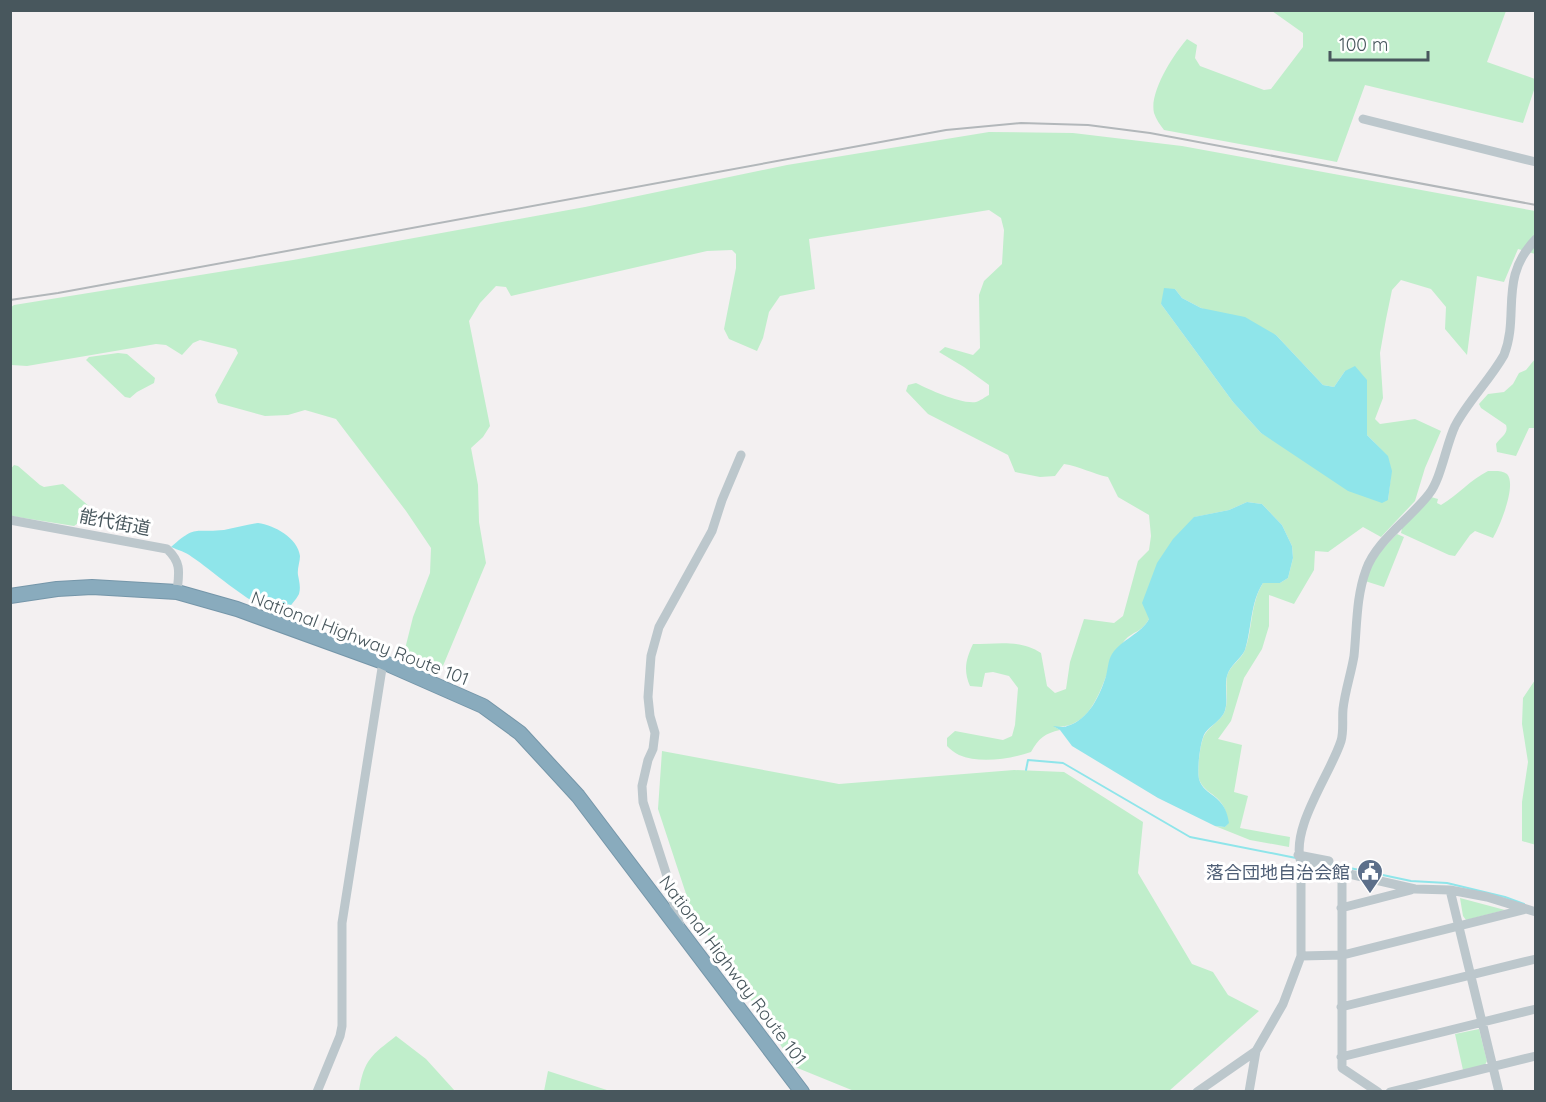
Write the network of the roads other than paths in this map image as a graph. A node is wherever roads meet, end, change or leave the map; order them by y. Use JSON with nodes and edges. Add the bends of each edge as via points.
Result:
{"nodes":[{"id":1,"x":1363,"y":119,"type":"dead end"},
{"id":2,"x":1536,"y":162,"type":"edge"},
{"id":3,"x":1536,"y":239,"type":"edge"},
{"id":4,"x":741,"y":455,"type":"dead end"},
{"id":5,"x":10,"y":520,"type":"edge"},
{"id":6,"x":177,"y":592,"type":"junction"},
{"id":7,"x":10,"y":596,"type":"edge"},
{"id":8,"x":383,"y":662,"type":"junction"},
{"id":9,"x":1300,"y":859,"type":"junction"},
{"id":10,"x":1329,"y":861,"type":"dead end"},
{"id":11,"x":1342,"y":874,"type":"junction"},
{"id":12,"x":1415,"y":889,"type":"junction"},
{"id":13,"x":1450,"y":890,"type":"junction"},
{"id":14,"x":1341,"y":908,"type":"junction"},
{"id":15,"x":1531,"y":911,"type":"edge"},
{"id":16,"x":1460,"y":926,"type":"junction"},
{"id":17,"x":682,"y":932,"type":"junction"},
{"id":18,"x":1343,"y":955,"type":"junction"},
{"id":19,"x":1301,"y":956,"type":"junction"},
{"id":20,"x":1536,"y":959,"type":"edge"},
{"id":21,"x":1470,"y":975,"type":"junction"},
{"id":22,"x":1341,"y":1007,"type":"junction"},
{"id":23,"x":1536,"y":1009,"type":"edge"},
{"id":24,"x":1483,"y":1022,"type":"junction"},
{"id":25,"x":1256,"y":1051,"type":"junction"},
{"id":26,"x":1536,"y":1056,"type":"edge"},
{"id":27,"x":1341,"y":1057,"type":"junction"},
{"id":28,"x":1494,"y":1067,"type":"junction"},
{"id":29,"x":317,"y":1092,"type":"edge"},
{"id":30,"x":802,"y":1092,"type":"edge"},
{"id":31,"x":1197,"y":1092,"type":"edge"},
{"id":32,"x":1249,"y":1092,"type":"edge"},
{"id":33,"x":1378,"y":1092,"type":"edge"},
{"id":34,"x":1390,"y":1092,"type":"edge"},
{"id":35,"x":1499,"y":1092,"type":"edge"}],
"edges":[{"from":1,"to":2,"type":"street"},
{"from":3,"to":9,"type":"street","via":[[1525,250],[1513,281],[1509,343],[1504,355],[1456,424],[1431,493],[1375,551],[1366,569],[1343,708],[1342,738],[1303,828],[1297,853]]},
{"from":4,"to":17,"type":"street","via":[[712,531],[659,627],[651,656],[648,697],[655,733],[642,786],[643,802]]},
{"from":5,"to":6,"type":"street","name":"能代街道","via":[[167,549],[176,558]]},
{"from":6,"to":7,"type":"highway","name":"National Highway Route 101","via":[[92,587]]},
{"from":6,"to":8,"type":"highway","name":"National Highway Route 101","via":[[237,609]]},
{"from":8,"to":17,"type":"highway","name":"National Highway Route 101","via":[[483,706],[520,733],[578,796]]},
{"from":8,"to":29,"type":"street","via":[[342,923],[342,1026]]},
{"from":9,"to":10,"type":"street"},
{"from":9,"to":11,"type":"street"},
{"from":9,"to":19,"type":"street"},
{"from":11,"to":12,"type":"street"},
{"from":11,"to":14,"type":"street"},
{"from":12,"to":13,"type":"street"},
{"from":12,"to":14,"type":"street"},
{"from":13,"to":15,"type":"street"},
{"from":13,"to":16,"type":"street"},
{"from":14,"to":18,"type":"street"},
{"from":15,"to":16,"type":"street"},
{"from":16,"to":18,"type":"street"},
{"from":16,"to":21,"type":"street"},
{"from":17,"to":30,"type":"highway","name":"National Highway Route 101"},
{"from":18,"to":19,"type":"street"},
{"from":18,"to":22,"type":"street"},
{"from":19,"to":25,"type":"street","via":[[1283,1004]]},
{"from":20,"to":21,"type":"street"},
{"from":21,"to":22,"type":"street"},
{"from":21,"to":24,"type":"street"},
{"from":22,"to":27,"type":"street"},
{"from":23,"to":24,"type":"street"},
{"from":24,"to":27,"type":"street"},
{"from":24,"to":28,"type":"street"},
{"from":25,"to":31,"type":"street"},
{"from":25,"to":32,"type":"street"},
{"from":26,"to":28,"type":"street"},
{"from":27,"to":33,"type":"street","via":[[1342,1068]]},
{"from":28,"to":34,"type":"street"},
{"from":28,"to":35,"type":"street"}]}
